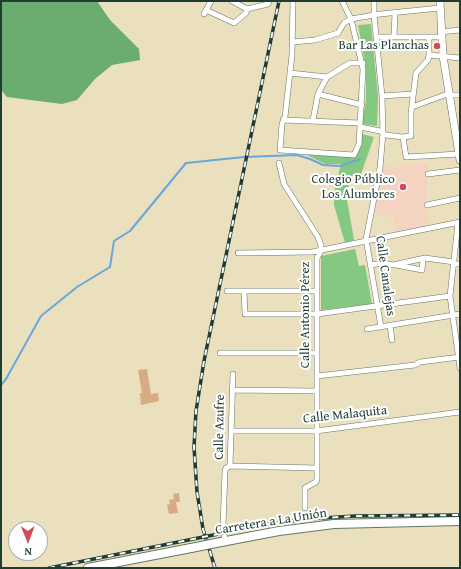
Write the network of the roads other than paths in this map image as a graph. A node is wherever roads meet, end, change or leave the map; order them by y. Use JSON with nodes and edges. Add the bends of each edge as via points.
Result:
{"nodes":[{"id":1,"x":211,"y":1,"type":"edge"},
{"id":2,"x":232,"y":1,"type":"edge"},
{"id":3,"x":269,"y":1,"type":"edge"},
{"id":4,"x":293,"y":1,"type":"edge"},
{"id":5,"x":342,"y":1,"type":"edge"},
{"id":6,"x":374,"y":1,"type":"edge"},
{"id":7,"x":440,"y":5,"type":"edge"},
{"id":8,"x":248,"y":9,"type":"junction"},
{"id":9,"x":395,"y":13,"type":"junction"},
{"id":10,"x":374,"y":15,"type":"junction"},
{"id":11,"x":351,"y":19,"type":"junction"},
{"id":12,"x":460,"y":30,"type":"edge"},
{"id":13,"x":441,"y":34,"type":"junction"},
{"id":14,"x":394,"y":36,"type":"junction"},
{"id":15,"x":376,"y":37,"type":"junction"},
{"id":16,"x":429,"y":37,"type":"junction"},
{"id":17,"x":293,"y":42,"type":"junction"},
{"id":18,"x":429,"y":55,"type":"junction"},
{"id":19,"x":443,"y":56,"type":"junction"},
{"id":20,"x":460,"y":58,"type":"edge"},
{"id":21,"x":363,"y":63,"type":"junction"},
{"id":22,"x":290,"y":73,"type":"junction"},
{"id":23,"x":327,"y":77,"type":"junction"},
{"id":24,"x":318,"y":94,"type":"junction"},
{"id":25,"x":413,"y":94,"type":"junction"},
{"id":26,"x":450,"y":94,"type":"junction"},
{"id":27,"x":460,"y":95,"type":"edge"},
{"id":28,"x":382,"y":96,"type":"junction"},
{"id":29,"x":362,"y":105,"type":"junction"},
{"id":30,"x":412,"y":107,"type":"junction"},
{"id":31,"x":283,"y":120,"type":"junction"},
{"id":32,"x":313,"y":120,"type":"junction"},
{"id":33,"x":360,"y":125,"type":"junction"},
{"id":34,"x":383,"y":133,"type":"junction"},
{"id":35,"x":404,"y":136,"type":"junction"},
{"id":36,"x":459,"y":157,"type":"edge"},
{"id":37,"x":279,"y":163,"type":"dead end"},
{"id":38,"x":460,"y":170,"type":"edge"},
{"id":39,"x":428,"y":174,"type":"dead end"},
{"id":40,"x":460,"y":198,"type":"edge"},
{"id":41,"x":427,"y":205,"type":"dead end"},
{"id":42,"x":459,"y":222,"type":"edge"},
{"id":43,"x":366,"y":242,"type":"junction"},
{"id":44,"x":321,"y":251,"type":"junction"},
{"id":45,"x":238,"y":252,"type":"dead end"},
{"id":46,"x":423,"y":259,"type":"junction"},
{"id":47,"x":454,"y":263,"type":"junction"},
{"id":48,"x":460,"y":264,"type":"edge"},
{"id":49,"x":371,"y":265,"type":"junction"},
{"id":50,"x":393,"y":265,"type":"junction"},
{"id":51,"x":317,"y":291,"type":"junction"},
{"id":52,"x":227,"y":292,"type":"dead end"},
{"id":53,"x":244,"y":292,"type":"junction"},
{"id":54,"x":450,"y":296,"type":"junction"},
{"id":55,"x":378,"y":306,"type":"junction"},
{"id":56,"x":317,"y":314,"type":"junction"},
{"id":57,"x":460,"y":314,"type":"edge"},
{"id":58,"x":453,"y":315,"type":"junction"},
{"id":59,"x":390,"y":325,"type":"junction"},
{"id":60,"x":381,"y":327,"type":"junction"},
{"id":61,"x":367,"y":329,"type":"dead end"},
{"id":62,"x":392,"y":340,"type":"dead end"},
{"id":63,"x":220,"y":353,"type":"dead end"},
{"id":64,"x":317,"y":353,"type":"junction"},
{"id":65,"x":459,"y":357,"type":"edge"},
{"id":66,"x":460,"y":368,"type":"edge"},
{"id":67,"x":233,"y":374,"type":"dead end"},
{"id":68,"x":317,"y":376,"type":"junction"},
{"id":69,"x":232,"y":390,"type":"junction"},
{"id":70,"x":317,"y":391,"type":"junction"},
{"id":71,"x":460,"y":412,"type":"edge"},
{"id":72,"x":231,"y":431,"type":"junction"},
{"id":73,"x":316,"y":431,"type":"junction"},
{"id":74,"x":230,"y":466,"type":"junction"},
{"id":75,"x":317,"y":468,"type":"junction"},
{"id":76,"x":305,"y":508,"type":"dead end"},
{"id":77,"x":460,"y":521,"type":"edge"},
{"id":78,"x":223,"y":541,"type":"junction"},
{"id":79,"x":88,"y":568,"type":"edge"}],
"edges":[{"from":1,"to":8,"type":"street","via":[[205,12],[234,23]]},
{"from":2,"to":8,"type":"street"},
{"from":3,"to":8,"type":"street","via":[[268,4]]},
{"from":4,"to":17,"type":"street"},
{"from":5,"to":11,"type":"street"},
{"from":6,"to":10,"type":"street","name":"Calle Canalejas"},
{"from":7,"to":9,"type":"street"},
{"from":7,"to":13,"type":"street"},
{"from":9,"to":10,"type":"street"},
{"from":9,"to":14,"type":"street"},
{"from":10,"to":11,"type":"street"},
{"from":10,"to":15,"type":"street","name":"Calle Canalejas"},
{"from":11,"to":17,"type":"street","via":[[344,23],[338,33],[315,40]]},
{"from":11,"to":21,"type":"street"},
{"from":12,"to":13,"type":"street"},
{"from":13,"to":16,"type":"street"},
{"from":13,"to":19,"type":"street"},
{"from":14,"to":15,"type":"street"},
{"from":14,"to":16,"type":"street"},
{"from":15,"to":28,"type":"street","name":"Calle Canalejas"},
{"from":16,"to":18,"type":"street"},
{"from":17,"to":22,"type":"street"},
{"from":18,"to":19,"type":"street"},
{"from":18,"to":25,"type":"street","via":[[428,60],[416,73]]},
{"from":19,"to":20,"type":"street"},
{"from":19,"to":26,"type":"street"},
{"from":21,"to":23,"type":"street","via":[[350,63]]},
{"from":21,"to":29,"type":"street"},
{"from":22,"to":23,"type":"street"},
{"from":22,"to":31,"type":"street"},
{"from":23,"to":24,"type":"street"},
{"from":24,"to":29,"type":"street"},
{"from":24,"to":32,"type":"street"},
{"from":25,"to":28,"type":"street"},
{"from":25,"to":30,"type":"street"},
{"from":26,"to":27,"type":"street"},
{"from":26,"to":30,"type":"street"},
{"from":26,"to":36,"type":"street"},
{"from":28,"to":34,"type":"street","name":"Calle Canalejas"},
{"from":29,"to":33,"type":"street"},
{"from":30,"to":35,"type":"street","via":[[411,136]]},
{"from":31,"to":32,"type":"street"},
{"from":31,"to":33,"type":"street","via":[[280,150],[354,155],[359,144]]},
{"from":32,"to":33,"type":"street"},
{"from":33,"to":34,"type":"street"},
{"from":34,"to":35,"type":"street"},
{"from":34,"to":43,"type":"street","name":"Calle Canalejas","via":[[380,168]]},
{"from":35,"to":36,"type":"street","via":[[406,157]]},
{"from":37,"to":44,"type":"street","name":"Calle Antonio Pérez","via":[[284,184],[318,237]]},
{"from":38,"to":39,"type":"street"},
{"from":40,"to":41,"type":"street"},
{"from":42,"to":43,"type":"street"},
{"from":42,"to":47,"type":"street"},
{"from":43,"to":44,"type":"street"},
{"from":43,"to":49,"type":"street","name":"Calle Canalejas"},
{"from":44,"to":45,"type":"street"},
{"from":44,"to":51,"type":"street","name":"Calle Antonio Pérez","via":[[317,258]]},
{"from":46,"to":47,"type":"street"},
{"from":46,"to":50,"type":"street"},
{"from":46,"to":50,"type":"street","via":[[422,270]]},
{"from":47,"to":48,"type":"street"},
{"from":47,"to":54,"type":"street"},
{"from":49,"to":50,"type":"street"},
{"from":49,"to":55,"type":"street","name":"Calle Canalejas"},
{"from":51,"to":53,"type":"street"},
{"from":51,"to":56,"type":"street","name":"Calle Antonio Pérez"},
{"from":52,"to":53,"type":"street"},
{"from":53,"to":56,"type":"street","via":[[245,314]]},
{"from":54,"to":55,"type":"street"},
{"from":54,"to":58,"type":"street"},
{"from":55,"to":56,"type":"street"},
{"from":55,"to":60,"type":"street","name":"Calle Canalejas"},
{"from":56,"to":64,"type":"street","name":"Calle Antonio Pérez"},
{"from":57,"to":58,"type":"street"},
{"from":58,"to":59,"type":"street"},
{"from":58,"to":65,"type":"street"},
{"from":59,"to":60,"type":"street"},
{"from":59,"to":62,"type":"street","name":"Calle Canalejas"},
{"from":60,"to":61,"type":"street"},
{"from":63,"to":64,"type":"street"},
{"from":64,"to":68,"type":"street","name":"Calle Antonio Pérez"},
{"from":65,"to":66,"type":"street"},
{"from":65,"to":68,"type":"street","via":[[420,362],[415,365]]},
{"from":67,"to":69,"type":"street","name":"Calle Azufre"},
{"from":68,"to":70,"type":"street","name":"Calle Antonio Pérez"},
{"from":69,"to":70,"type":"street"},
{"from":69,"to":72,"type":"street","name":"Calle Azufre"},
{"from":70,"to":73,"type":"street","name":"Calle Antonio Pérez"},
{"from":71,"to":73,"type":"street","name":"Calle Malaquita"},
{"from":72,"to":73,"type":"street","name":"Calle Malaquita"},
{"from":72,"to":74,"type":"street","name":"Calle Azufre"},
{"from":73,"to":75,"type":"street","name":"Calle Antonio Pérez"},
{"from":74,"to":75,"type":"street","name":"Calle Azufre"},
{"from":74,"to":78,"type":"street","via":[[225,470]]},
{"from":75,"to":76,"type":"street","name":"Calle Antonio Pérez","via":[[316,482],[304,488]]},
{"from":77,"to":78,"type":"main road","name":"Carretera a La Unión","via":[[334,524]]},
{"from":78,"to":79,"type":"main road","name":"Carretera a La Unión","bridge":true}]}
